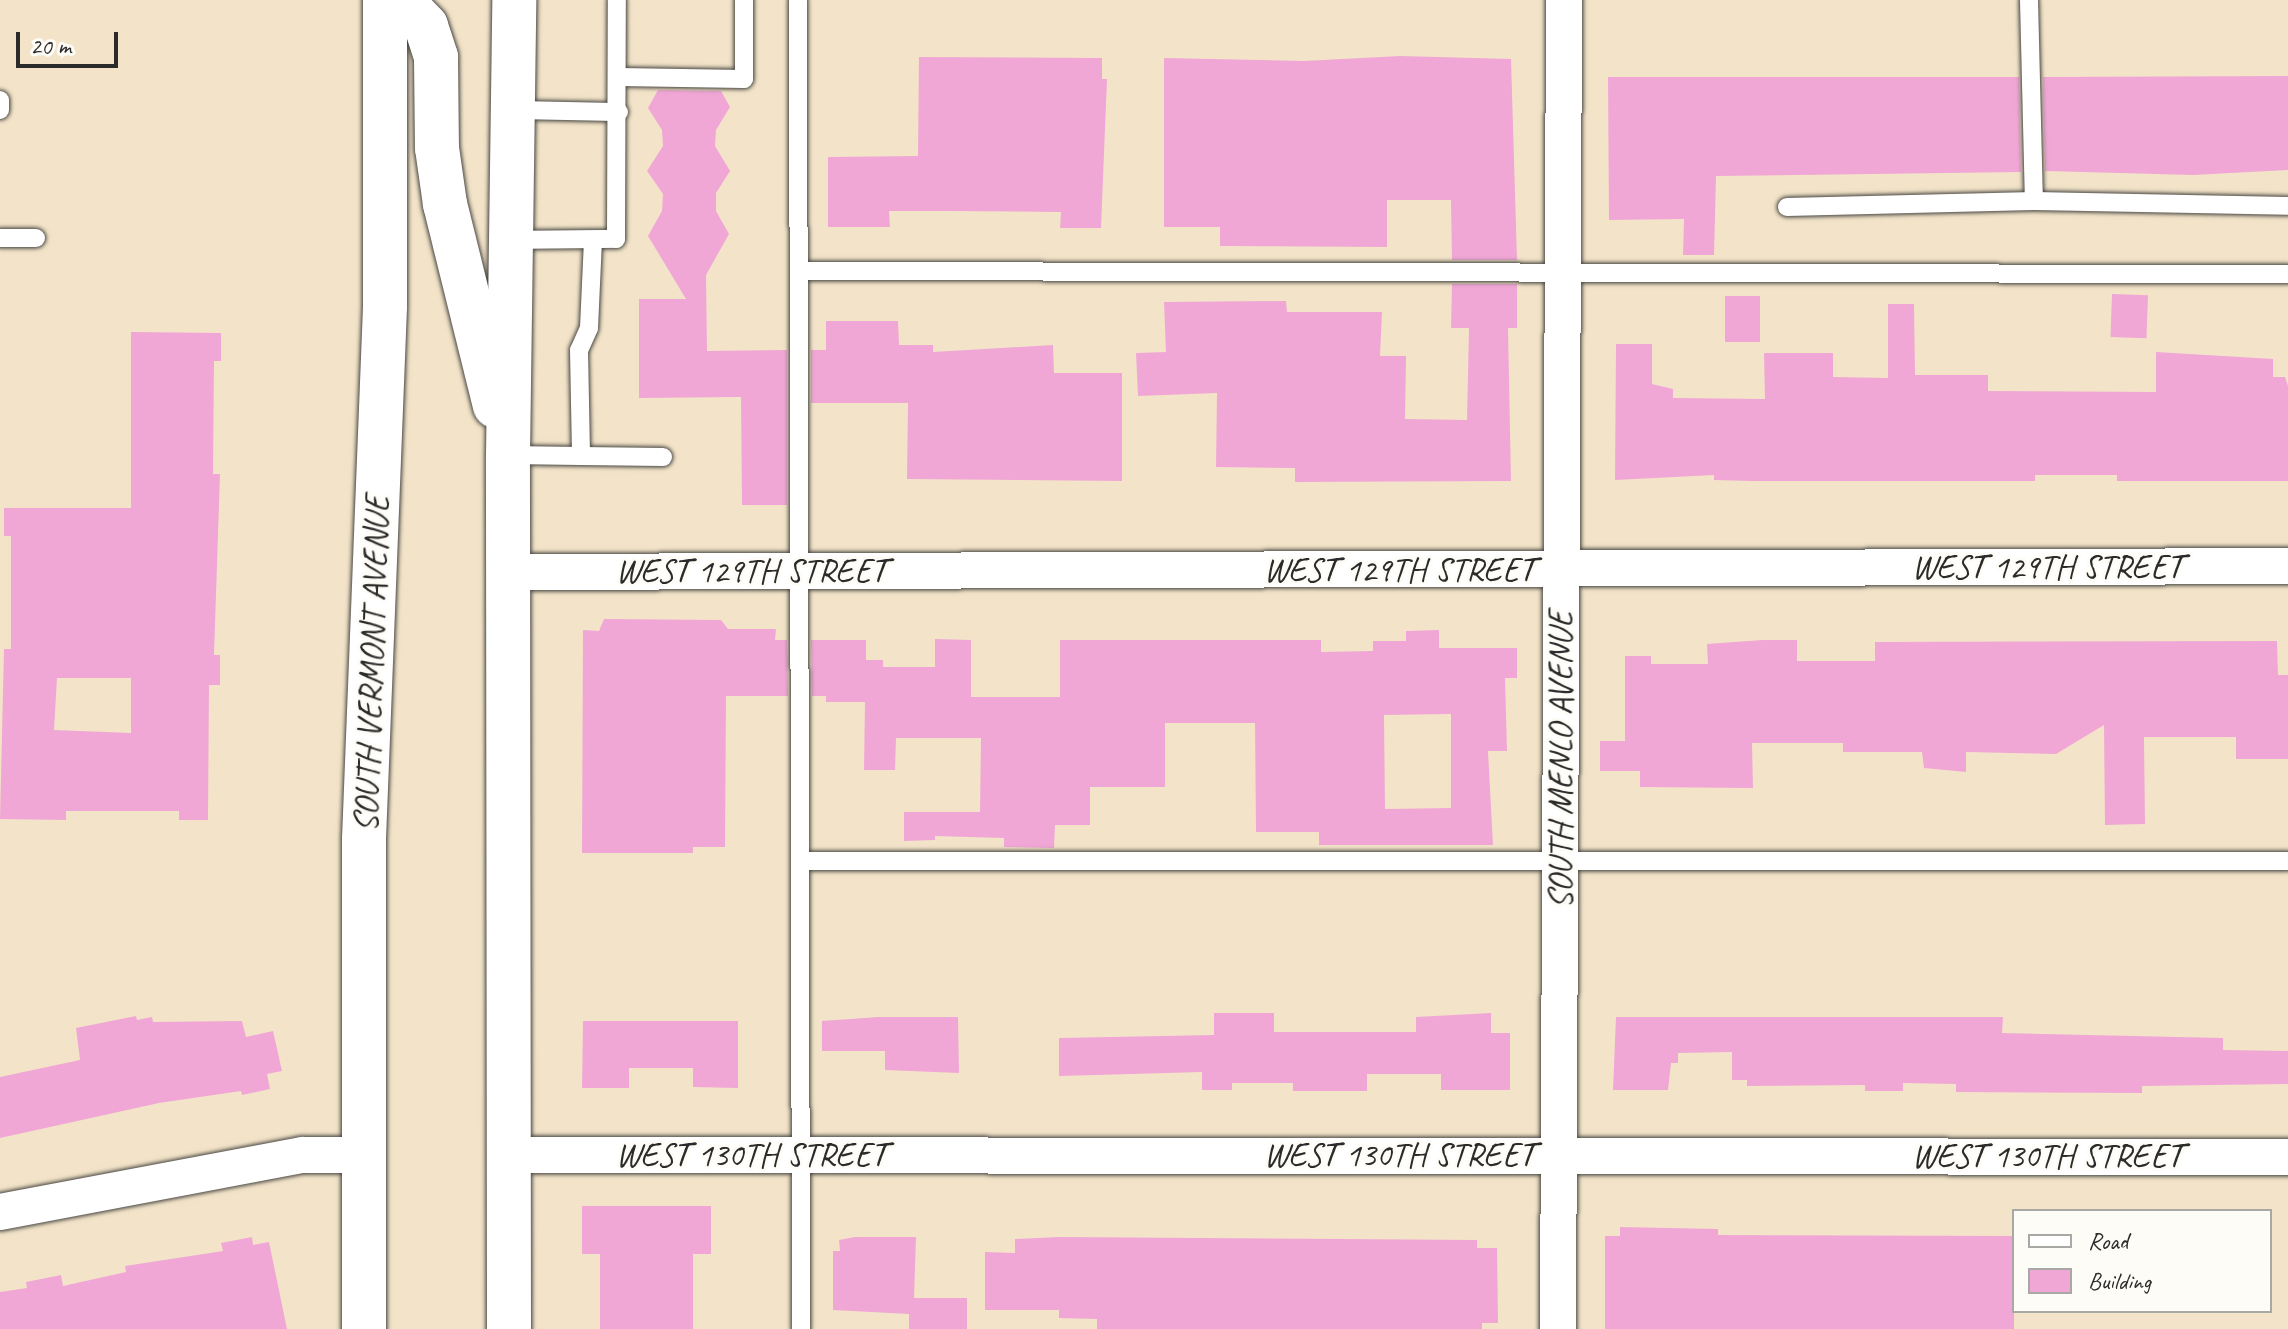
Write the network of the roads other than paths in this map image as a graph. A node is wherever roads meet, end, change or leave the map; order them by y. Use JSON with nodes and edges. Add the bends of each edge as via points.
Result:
{"nodes":[{"id":1,"x":385,"y":0,"type":"edge"},
{"id":2,"x":401,"y":0,"type":"edge"},
{"id":3,"x":514,"y":0,"type":"edge"},
{"id":4,"x":617,"y":0,"type":"edge"},
{"id":5,"x":744,"y":0,"type":"edge"},
{"id":6,"x":798,"y":0,"type":"edge"},
{"id":7,"x":1564,"y":0,"type":"edge"},
{"id":8,"x":2029,"y":0,"type":"edge"},
{"id":9,"x":619,"y":77,"type":"junction"},
{"id":10,"x":0,"y":100,"type":"edge"},
{"id":11,"x":0,"y":110,"type":"edge"},
{"id":12,"x":514,"y":110,"type":"junction"},
{"id":13,"x":619,"y":112,"type":"junction"},
{"id":14,"x":2034,"y":201,"type":"junction"},
{"id":15,"x":2288,"y":206,"type":"edge"},
{"id":16,"x":1787,"y":207,"type":"dead end"},
{"id":17,"x":0,"y":238,"type":"edge"},
{"id":18,"x":36,"y":238,"type":"dead end"},
{"id":19,"x":512,"y":240,"type":"junction"},
{"id":20,"x":593,"y":240,"type":"junction"},
{"id":21,"x":800,"y":271,"type":"junction"},
{"id":22,"x":1562,"y":271,"type":"junction"},
{"id":23,"x":2288,"y":274,"type":"edge"},
{"id":24,"x":508,"y":455,"type":"junction"},
{"id":25,"x":581,"y":456,"type":"junction"},
{"id":26,"x":663,"y":457,"type":"dead end"},
{"id":27,"x":2288,"y":566,"type":"edge"},
{"id":28,"x":802,"y":570,"type":"junction"},
{"id":29,"x":1560,"y":570,"type":"junction"},
{"id":30,"x":511,"y":572,"type":"junction"},
{"id":31,"x":1560,"y":860,"type":"junction"},
{"id":32,"x":802,"y":861,"type":"junction"},
{"id":33,"x":2288,"y":861,"type":"edge"},
{"id":34,"x":364,"y":1155,"type":"junction"},
{"id":35,"x":510,"y":1155,"type":"junction"},
{"id":36,"x":801,"y":1155,"type":"junction"},
{"id":37,"x":1560,"y":1155,"type":"junction"},
{"id":38,"x":2288,"y":1157,"type":"edge"},
{"id":39,"x":0,"y":1212,"type":"edge"},
{"id":40,"x":364,"y":1308,"type":"edge"},
{"id":41,"x":393,"y":1329,"type":"edge"},
{"id":42,"x":509,"y":1329,"type":"edge"},
{"id":43,"x":801,"y":1329,"type":"edge"},
{"id":44,"x":1558,"y":1329,"type":"edge"}],
"edges":[{"from":1,"to":34,"type":"main road","name":"SOUTH VERMONT AVENUE","via":[[385,306],[364,839]]},
{"from":2,"to":24,"type":"main road","via":[[426,26],[436,57],[437,148],[445,204]]},
{"from":3,"to":12,"type":"main road"},
{"from":4,"to":9,"type":"lane"},
{"from":5,"to":9,"type":"lane","via":[[744,79]]},
{"from":6,"to":21,"type":"lane"},
{"from":7,"to":22,"type":"street","name":"SOUTH MENLO AVENUE"},
{"from":8,"to":14,"type":"lane"},
{"from":9,"to":13,"type":"lane"},
{"from":10,"to":11,"type":"lane"},
{"from":12,"to":13,"type":"lane"},
{"from":12,"to":19,"type":"main road"},
{"from":13,"to":20,"type":"lane","via":[[616,239]]},
{"from":14,"to":15,"type":"lane"},
{"from":14,"to":16,"type":"lane"},
{"from":17,"to":18,"type":"lane"},
{"from":19,"to":20,"type":"lane"},
{"from":19,"to":24,"type":"main road"},
{"from":20,"to":25,"type":"lane","via":[[589,328],[579,350]]},
{"from":21,"to":22,"type":"lane"},
{"from":21,"to":28,"type":"lane"},
{"from":22,"to":23,"type":"lane"},
{"from":22,"to":29,"type":"street","name":"SOUTH MENLO AVENUE"},
{"from":24,"to":25,"type":"lane"},
{"from":24,"to":30,"type":"main road"},
{"from":25,"to":26,"type":"lane"},
{"from":27,"to":29,"type":"street","name":"WEST 129TH STREET"},
{"from":28,"to":29,"type":"street","name":"WEST 129TH STREET"},
{"from":28,"to":30,"type":"street","name":"WEST 129TH STREET"},
{"from":28,"to":32,"type":"lane"},
{"from":29,"to":31,"type":"street","name":"SOUTH MENLO AVENUE"},
{"from":30,"to":35,"type":"main road"},
{"from":31,"to":32,"type":"lane"},
{"from":31,"to":33,"type":"lane"},
{"from":31,"to":37,"type":"street","name":"SOUTH MENLO AVENUE"},
{"from":32,"to":36,"type":"lane"},
{"from":34,"to":39,"type":"street","via":[[303,1155]]},
{"from":34,"to":40,"type":"main road","name":"SOUTH VERMONT AVENUE"},
{"from":35,"to":36,"type":"street","name":"WEST 130TH STREET"},
{"from":35,"to":42,"type":"main road"},
{"from":36,"to":37,"type":"street","name":"WEST 130TH STREET"},
{"from":36,"to":43,"type":"lane"},
{"from":37,"to":38,"type":"street","name":"WEST 130TH STREET"},
{"from":37,"to":44,"type":"street","name":"SOUTH MENLO AVENUE"},
{"from":40,"to":41,"type":"main road"}]}
